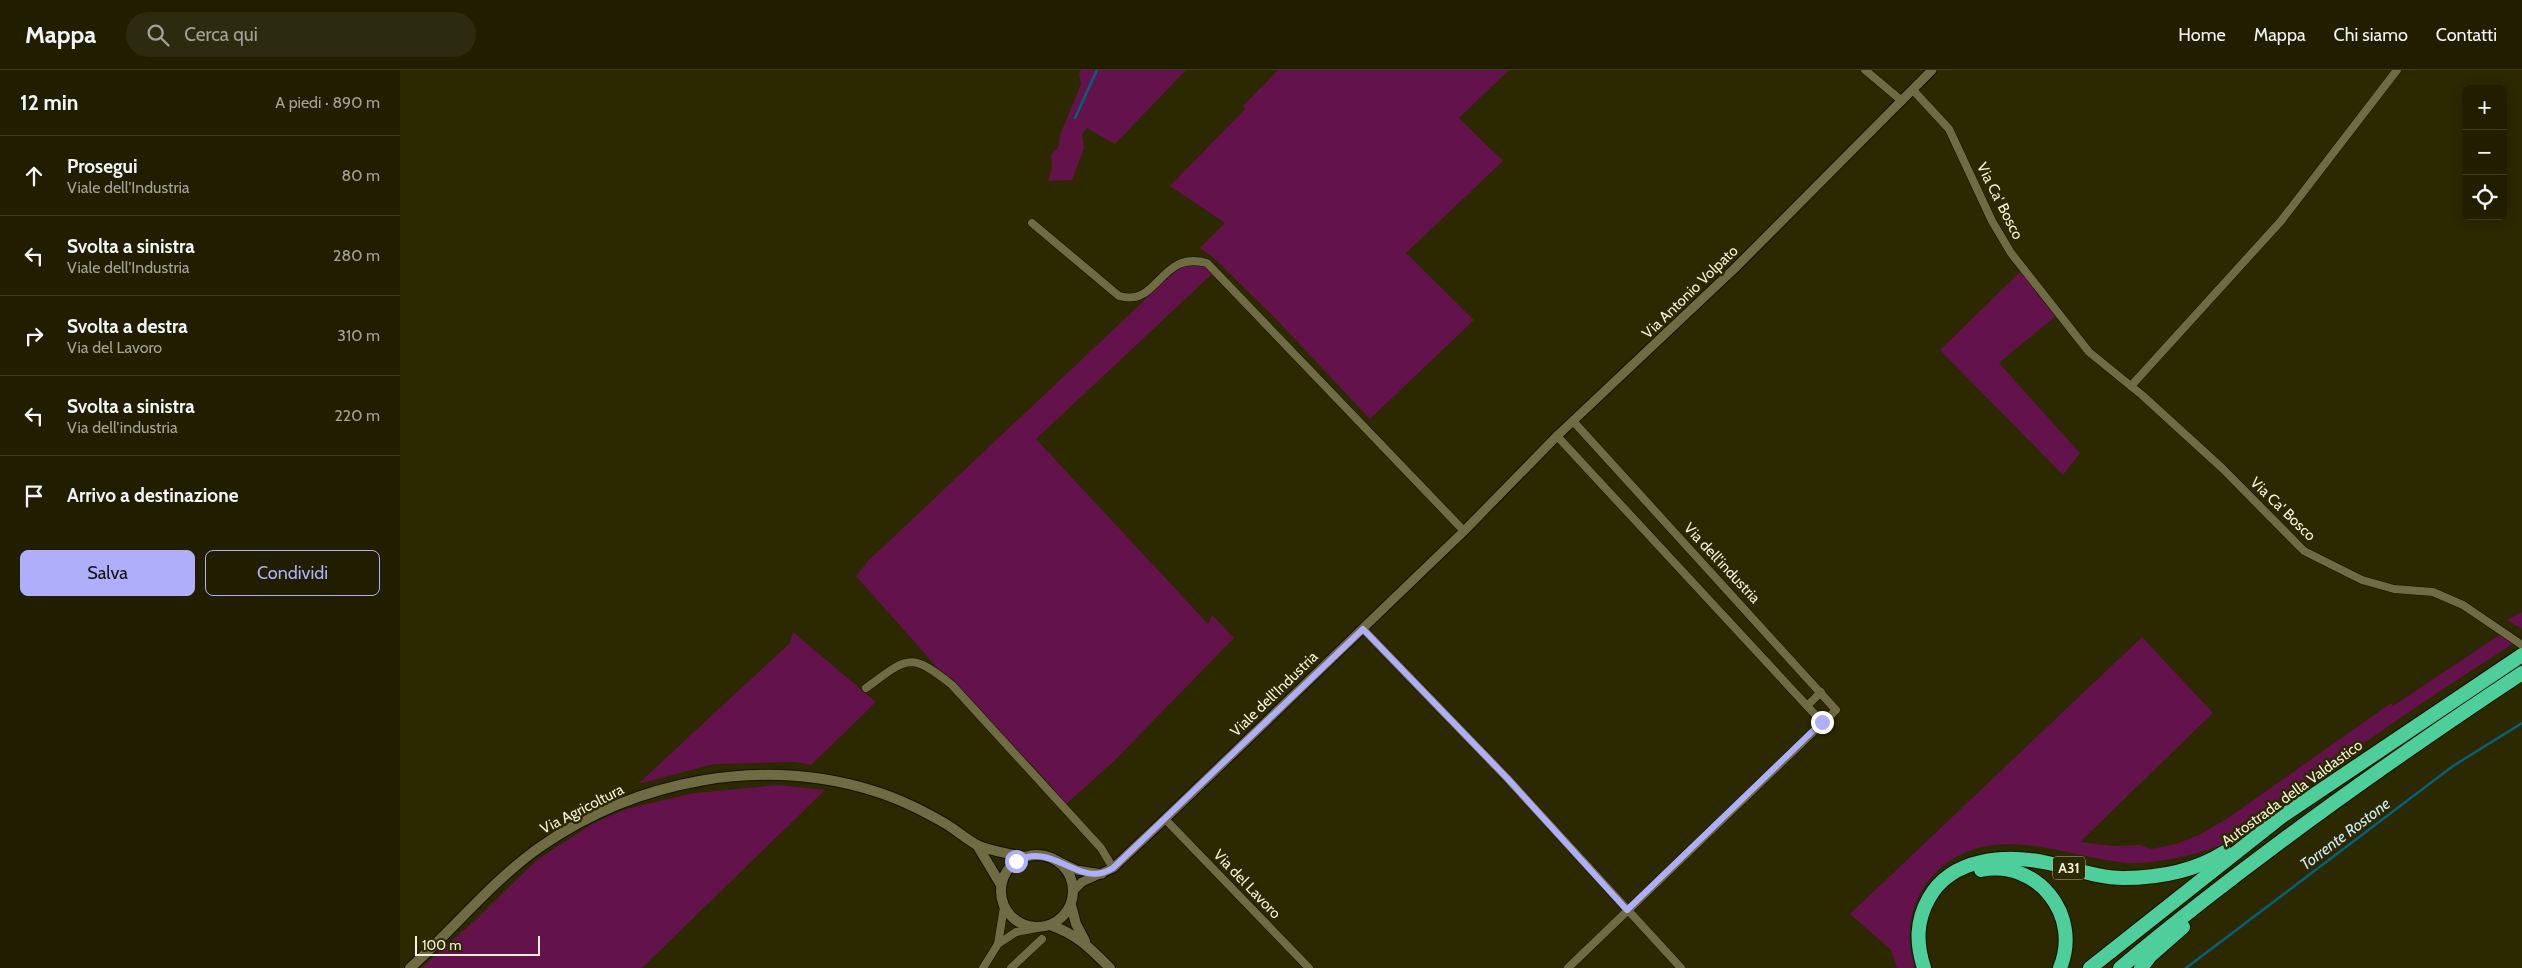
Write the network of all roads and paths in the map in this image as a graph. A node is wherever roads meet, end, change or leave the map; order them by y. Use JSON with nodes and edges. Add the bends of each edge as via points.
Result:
{"nodes":[{"id":1,"x":1865,"y":70,"type":"edge"},
{"id":2,"x":1932,"y":70,"type":"edge"},
{"id":3,"x":2397,"y":70,"type":"edge"},
{"id":4,"x":1913,"y":90,"type":"junction"},
{"id":5,"x":1902,"y":101,"type":"junction"},
{"id":6,"x":1032,"y":223,"type":"dead end"},
{"id":7,"x":2131,"y":386,"type":"junction"},
{"id":8,"x":1573,"y":422,"type":"junction"},
{"id":9,"x":1558,"y":436,"type":"junction"},
{"id":10,"x":1464,"y":531,"type":"junction"},
{"id":11,"x":1363,"y":629,"type":"junction"},
{"id":12,"x":2522,"y":645,"type":"edge"},
{"id":13,"x":2522,"y":654,"type":"edge"},
{"id":14,"x":2522,"y":673,"type":"edge"},
{"id":15,"x":866,"y":688,"type":"dead end"},
{"id":16,"x":1821,"y":692,"type":"junction"},
{"id":17,"x":1807,"y":706,"type":"junction"},
{"id":18,"x":1822,"y":722,"type":"junction"},
{"id":19,"x":2281,"y":817,"type":"junction"},
{"id":20,"x":1165,"y":819,"type":"junction"},
{"id":21,"x":2297,"y":828,"type":"junction"},
{"id":22,"x":977,"y":845,"type":"junction"},
{"id":23,"x":1024,"y":857,"type":"junction"},
{"id":24,"x":1052,"y":858,"type":"junction"},
{"id":25,"x":1113,"y":868,"type":"junction"},
{"id":26,"x":1102,"y":874,"type":"junction"},
{"id":27,"x":1001,"y":885,"type":"junction"},
{"id":28,"x":1073,"y":891,"type":"junction"},
{"id":29,"x":1071,"y":905,"type":"junction"},
{"id":30,"x":1004,"y":907,"type":"junction"},
{"id":31,"x":1627,"y":910,"type":"junction"},
{"id":32,"x":1050,"y":925,"type":"junction"},
{"id":33,"x":1037,"y":928,"type":"junction"},
{"id":34,"x":1042,"y":939,"type":"dead end"},
{"id":35,"x":998,"y":944,"type":"junction"},
{"id":36,"x":1087,"y":944,"type":"junction"},
{"id":37,"x":987,"y":966,"type":"edge"},
{"id":38,"x":410,"y":968,"type":"edge"},
{"id":39,"x":1011,"y":968,"type":"edge"},
{"id":40,"x":1110,"y":968,"type":"edge"},
{"id":41,"x":1309,"y":968,"type":"edge"},
{"id":42,"x":1568,"y":968,"type":"edge"},
{"id":43,"x":1681,"y":968,"type":"edge"},
{"id":44,"x":1924,"y":968,"type":"edge"},
{"id":45,"x":1930,"y":968,"type":"edge"},
{"id":46,"x":2060,"y":968,"type":"edge"},
{"id":47,"x":2090,"y":968,"type":"edge"},
{"id":48,"x":2120,"y":968,"type":"edge"},
{"id":49,"x":2141,"y":968,"type":"edge"}],
"edges":[{"from":1,"to":5,"type":"street"},
{"from":2,"to":4,"type":"street","name":"Via Antonio Volpato"},
{"from":3,"to":7,"type":"street","via":[[2281,221]]},
{"from":4,"to":5,"type":"street","name":"Via Antonio Volpato"},
{"from":4,"to":7,"type":"street","name":"Via Ca' Bosco","via":[[1949,129],[1992,221],[2011,253],[2089,352]]},
{"from":5,"to":8,"type":"street","name":"Via Antonio Volpato","via":[[1734,269]]},
{"from":6,"to":10,"type":"street","via":[[1119,296],[1131,299],[1143,294],[1176,265],[1185,261],[1208,263]]},
{"from":7,"to":12,"type":"street","name":"Via Ca' Bosco","via":[[2222,468],[2304,551],[2362,580],[2394,589],[2433,592],[2463,605]]},
{"from":8,"to":9,"type":"street","name":"Via Antonio Volpato"},
{"from":8,"to":16,"type":"street","name":"Via dell'industria"},
{"from":9,"to":10,"type":"street","name":"Via Antonio Volpato"},
{"from":9,"to":17,"type":"street"},
{"from":10,"to":11,"type":"street","name":"Viale dell'Industria"},
{"from":11,"to":20,"type":"street","name":"Viale dell'Industria"},
{"from":11,"to":31,"type":"street","via":[[1507,778]]},
{"from":13,"to":19,"type":"highway","name":"Autostrada della Valdastico"},
{"from":14,"to":21,"type":"highway","name":"Autostrada della Valdastico"},
{"from":15,"to":25,"type":"street","via":[[898,665],[910,661],[935,671],[952,685],[1101,848]]},
{"from":16,"to":17,"type":"street"},
{"from":16,"to":18,"type":"street","name":"Via dell'industria","via":[[1836,710]]},
{"from":17,"to":18,"type":"street"},
{"from":18,"to":31,"type":"street","name":"Via dell'industria"},
{"from":19,"to":44,"type":"highway","number":"A31","via":[[2214,860],[2189,870],[2122,878],[2086,873],[2047,862],[2011,859],[1976,863],[1959,869],[1937,886],[1923,910],[1917,940]]},
{"from":19,"to":47,"type":"highway","name":"Autostrada della Valdastico"},
{"from":20,"to":25,"type":"street","name":"Viale dell'Industria"},
{"from":20,"to":41,"type":"street","name":"Via del Lavoro"},
{"from":21,"to":48,"type":"highway","name":"Autostrada della Valdastico","via":[[2214,890]]},
{"from":21,"to":49,"type":"highway","via":[[2150,956]]},
{"from":22,"to":23,"type":"main road","name":"Via Agricoltura"},
{"from":22,"to":27,"type":"main road","name":"Via Agricoltura"},
{"from":22,"to":38,"type":"main road","name":"Via Agricoltura","via":[[909,803],[834,780],[723,776],[675,785],[624,802],[540,847]]},
{"from":23,"to":24,"type":"main road","via":[[1043,855]]},
{"from":23,"to":27,"type":"main road","via":[[1009,867]]},
{"from":24,"to":26,"type":"street","via":[[1077,870]]},
{"from":24,"to":28,"type":"main road","via":[[1067,871]]},
{"from":25,"to":26,"type":"street","name":"Viale dell'Industria"},
{"from":26,"to":28,"type":"street","name":"Viale dell'Industria","via":[[1082,882]]},
{"from":27,"to":30,"type":"main road"},
{"from":28,"to":29,"type":"main road"},
{"from":29,"to":32,"type":"main road","via":[[1059,920]]},
{"from":29,"to":36,"type":"main road","via":[[1076,924]]},
{"from":30,"to":33,"type":"main road","via":[[1017,922]]},
{"from":30,"to":35,"type":"street"},
{"from":31,"to":42,"type":"street"},
{"from":31,"to":43,"type":"street"},
{"from":32,"to":33,"type":"main road"},
{"from":32,"to":36,"type":"main road","via":[[1070,932]]},
{"from":33,"to":35,"type":"street","via":[[1016,932]]},
{"from":34,"to":39,"type":"street"},
{"from":35,"to":37,"type":"street"},
{"from":36,"to":40,"type":"main road"},
{"from":45,"to":46,"type":"highway","number":"A31","via":[[1926,930],[1937,899],[1960,876],[1994,869],[2015,871],[2034,879],[2056,901],[2064,918],[2066,936]]}]}
